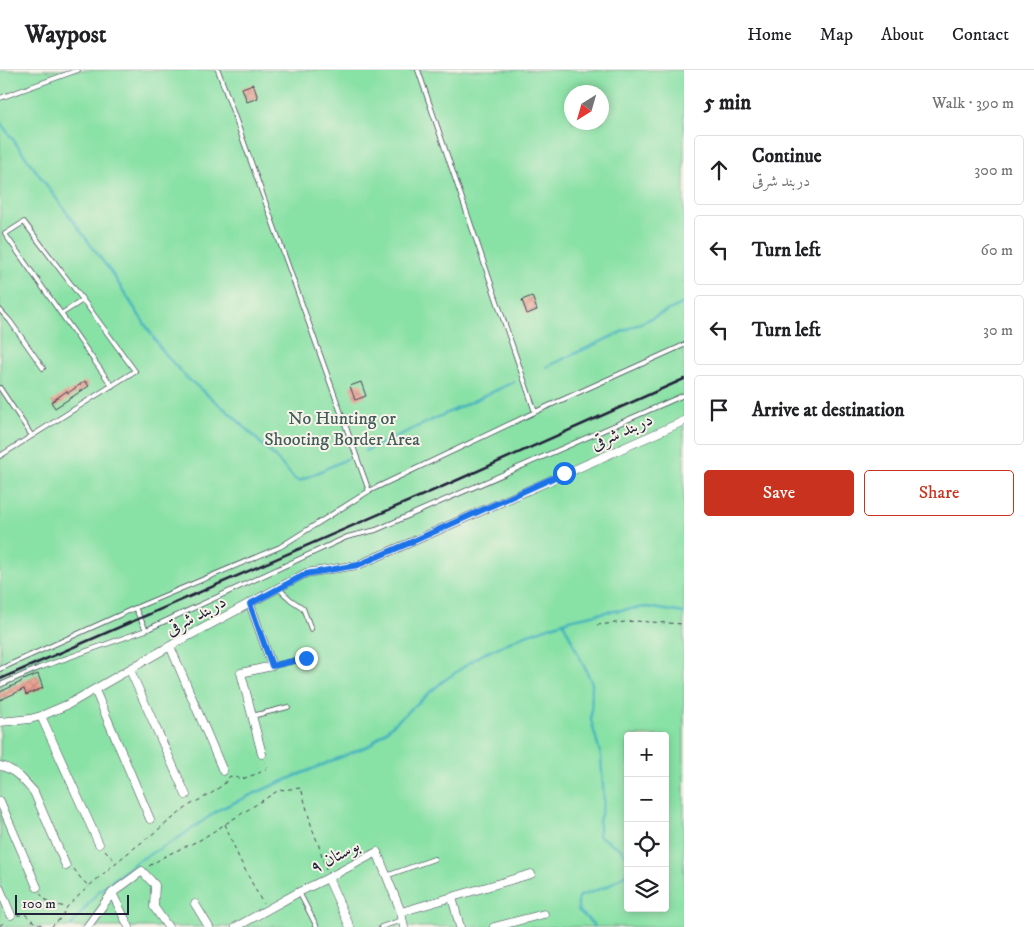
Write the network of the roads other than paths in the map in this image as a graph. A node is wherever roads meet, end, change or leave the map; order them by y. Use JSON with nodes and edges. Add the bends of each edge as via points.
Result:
{"nodes":[{"id":1,"x":78,"y":70,"type":"edge"},
{"id":2,"x":218,"y":70,"type":"edge"},
{"id":3,"x":418,"y":70,"type":"edge"},
{"id":4,"x":0,"y":98,"type":"edge"},
{"id":5,"x":83,"y":300,"type":"junction"},
{"id":6,"x":0,"y":310,"type":"edge"},
{"id":7,"x":61,"y":314,"type":"junction"},
{"id":8,"x":684,"y":345,"type":"edge"},
{"id":9,"x":43,"y":368,"type":"dead end"},
{"id":10,"x":112,"y":386,"type":"junction"},
{"id":11,"x":0,"y":388,"type":"edge"},
{"id":12,"x":684,"y":395,"type":"edge"},
{"id":13,"x":535,"y":412,"type":"junction"},
{"id":14,"x":684,"y":421,"type":"edge"},
{"id":15,"x":32,"y":436,"type":"junction"},
{"id":16,"x":0,"y":456,"type":"edge"},
{"id":17,"x":369,"y":490,"type":"junction"},
{"id":18,"x":278,"y":588,"type":"junction"},
{"id":19,"x":250,"y":604,"type":"junction"},
{"id":20,"x":135,"y":608,"type":"junction"},
{"id":21,"x":311,"y":629,"type":"dead end"},
{"id":22,"x":146,"y":630,"type":"junction"},
{"id":23,"x":170,"y":646,"type":"junction"},
{"id":24,"x":306,"y":658,"type":"dead end"},
{"id":25,"x":272,"y":666,"type":"junction"},
{"id":26,"x":0,"y":669,"type":"edge"},
{"id":27,"x":130,"y":670,"type":"junction"},
{"id":28,"x":0,"y":686,"type":"edge"},
{"id":29,"x":95,"y":690,"type":"junction"},
{"id":30,"x":288,"y":706,"type":"dead end"},
{"id":31,"x":41,"y":716,"type":"junction"},
{"id":32,"x":252,"y":716,"type":"junction"},
{"id":33,"x":0,"y":722,"type":"edge"},
{"id":34,"x":262,"y":754,"type":"road end"},
{"id":35,"x":0,"y":766,"type":"edge"},
{"id":36,"x":223,"y":771,"type":"dead end"},
{"id":37,"x":186,"y":795,"type":"dead end"},
{"id":38,"x":0,"y":801,"type":"edge"},
{"id":39,"x":150,"y":819,"type":"dead end"},
{"id":40,"x":99,"y":844,"type":"road end"},
{"id":41,"x":434,"y":859,"type":"dead end"},
{"id":42,"x":66,"y":866,"type":"road end"},
{"id":43,"x":531,"y":874,"type":"dead end"},
{"id":44,"x":386,"y":876,"type":"junction"},
{"id":45,"x":328,"y":878,"type":"junction"},
{"id":46,"x":37,"y":887,"type":"road end"},
{"id":47,"x":0,"y":889,"type":"edge"},
{"id":48,"x":298,"y":892,"type":"junction"},
{"id":49,"x":112,"y":893,"type":"junction"},
{"id":50,"x":452,"y":897,"type":"junction"},
{"id":51,"x":195,"y":904,"type":"dead end"},
{"id":52,"x":544,"y":914,"type":"dead end"},
{"id":53,"x":11,"y":915,"type":"road end"},
{"id":54,"x":251,"y":919,"type":"junction"},
{"id":55,"x":403,"y":920,"type":"edge"},
{"id":56,"x":87,"y":927,"type":"edge"},
{"id":57,"x":130,"y":927,"type":"edge"},
{"id":58,"x":168,"y":927,"type":"edge"},
{"id":59,"x":209,"y":927,"type":"edge"},
{"id":60,"x":236,"y":927,"type":"edge"},
{"id":61,"x":255,"y":927,"type":"edge"},
{"id":62,"x":317,"y":927,"type":"edge"},
{"id":63,"x":350,"y":927,"type":"edge"},
{"id":64,"x":381,"y":927,"type":"edge"},
{"id":65,"x":460,"y":927,"type":"edge"},
{"id":66,"x":494,"y":927,"type":"edge"}],
"edges":[{"from":1,"to":4,"type":"lane"},
{"from":2,"to":17,"type":"lane"},
{"from":3,"to":13,"type":"lane"},
{"from":5,"to":7,"type":"lane"},
{"from":5,"to":7,"type":"lane","via":[[24,222],[5,234]]},
{"from":5,"to":10,"type":"lane","via":[[135,371]]},
{"from":6,"to":9,"type":"lane"},
{"from":7,"to":10,"type":"lane"},
{"from":8,"to":13,"type":"lane"},
{"from":10,"to":15,"type":"lane"},
{"from":11,"to":15,"type":"lane"},
{"from":12,"to":22,"type":"lane","via":[[376,530],[347,537]]},
{"from":13,"to":17,"type":"lane"},
{"from":14,"to":18,"type":"street","name":"دربند شرقی","via":[[358,565],[306,574]]},
{"from":15,"to":16,"type":"lane"},
{"from":17,"to":20,"type":"lane","via":[[280,547]]},
{"from":18,"to":19,"type":"street","name":"دربند شرقی"},
{"from":18,"to":21,"type":"lane","via":[[303,608]]},
{"from":19,"to":23,"type":"street","name":"دربند شرقی"},
{"from":19,"to":25,"type":"street"},
{"from":20,"to":22,"type":"lane"},
{"from":20,"to":26,"type":"lane"},
{"from":22,"to":28,"type":"lane","via":[[39,668]]},
{"from":23,"to":27,"type":"street","name":"دربند شرقی"},
{"from":23,"to":36,"type":"street"},
{"from":24,"to":25,"type":"lane"},
{"from":25,"to":32,"type":"street","via":[[241,673]]},
{"from":27,"to":29,"type":"street","name":"دربند شرقی"},
{"from":27,"to":37,"type":"street"},
{"from":29,"to":31,"type":"street","name":"دربند شرقی"},
{"from":29,"to":39,"type":"street"},
{"from":30,"to":32,"type":"lane"},
{"from":31,"to":33,"type":"street","name":"دربند شرقی"},
{"from":31,"to":40,"type":"street"},
{"from":32,"to":34,"type":"street"},
{"from":35,"to":42,"type":"street","via":[[26,782],[34,792]]},
{"from":38,"to":46,"type":"street"},
{"from":41,"to":44,"type":"lane"},
{"from":43,"to":50,"type":"street"},
{"from":44,"to":45,"type":"street","name":"بوستان ۹","via":[[377,852]]},
{"from":44,"to":55,"type":"street","name":"بوستان ۹"},
{"from":45,"to":48,"type":"street","name":"بوستان ۹"},
{"from":45,"to":63,"type":"street"},
{"from":47,"to":53,"type":"street"},
{"from":48,"to":54,"type":"street","name":"بوستان ۹"},
{"from":48,"to":62,"type":"lane"},
{"from":49,"to":56,"type":"street"},
{"from":49,"to":57,"type":"street"},
{"from":49,"to":58,"type":"street","via":[[142,871],[155,885],[154,907]]},
{"from":50,"to":55,"type":"street"},
{"from":50,"to":65,"type":"street"},
{"from":51,"to":59,"type":"street"},
{"from":52,"to":66,"type":"street"},
{"from":54,"to":60,"type":"street","name":"بوستان ۹"},
{"from":54,"to":61,"type":"street"},
{"from":55,"to":64,"type":"lane"}]}
